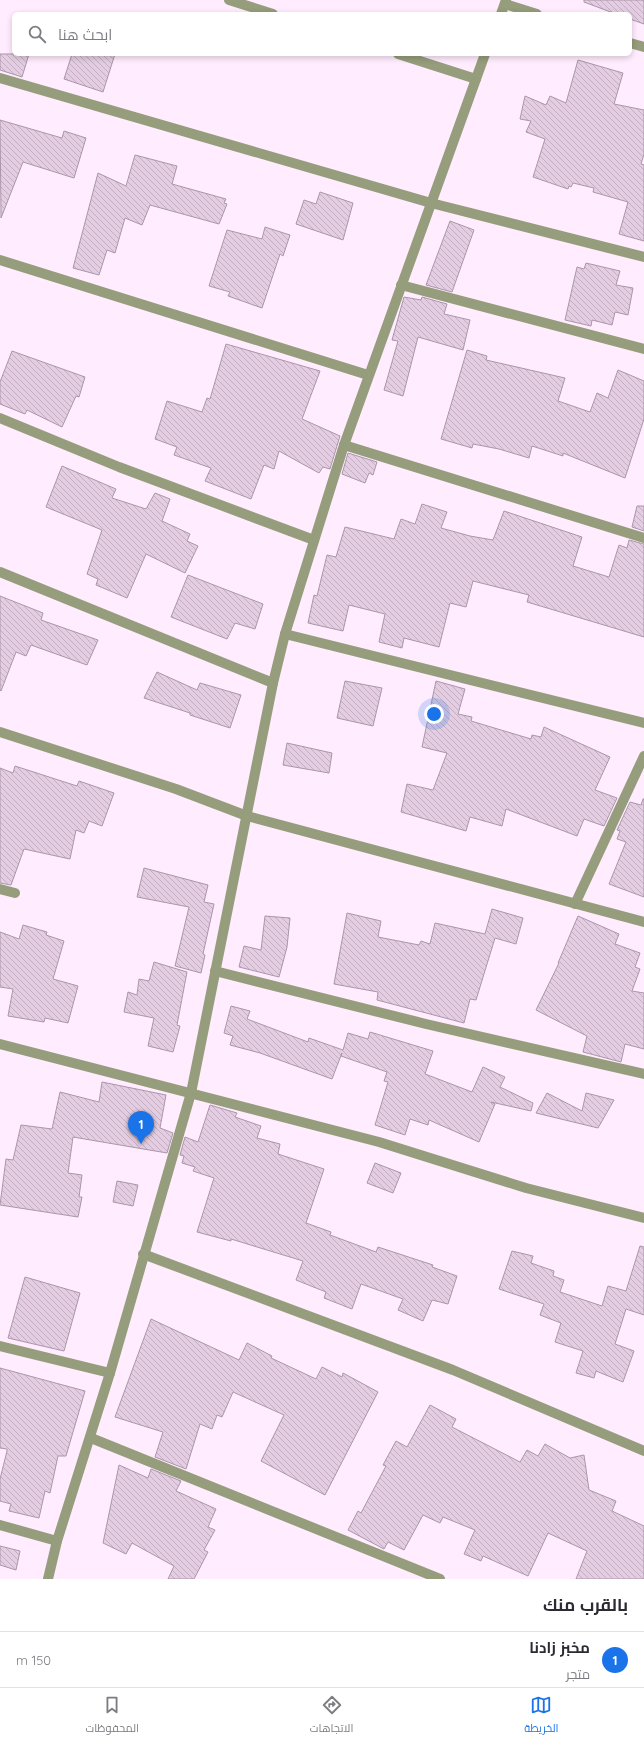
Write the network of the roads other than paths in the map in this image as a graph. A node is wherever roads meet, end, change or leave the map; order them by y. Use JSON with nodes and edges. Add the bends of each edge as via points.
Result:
{"nodes":[{"id":1,"x":229,"y":0,"type":"edge"},
{"id":2,"x":506,"y":2,"type":"edge"},
{"id":3,"x":267,"y":12,"type":"edge"},
{"id":4,"x":502,"y":12,"type":"edge"},
{"id":5,"x":531,"y":12,"type":"edge"},
{"id":6,"x":632,"y":44,"type":"edge"},
{"id":7,"x":644,"y":47,"type":"edge"},
{"id":8,"x":404,"y":56,"type":"edge"},
{"id":9,"x":484,"y":56,"type":"edge"},
{"id":10,"x":0,"y":78,"type":"edge"},
{"id":11,"x":476,"y":79,"type":"junction"},
{"id":12,"x":431,"y":203,"type":"junction"},
{"id":13,"x":644,"y":257,"type":"edge"},
{"id":14,"x":0,"y":260,"type":"edge"},
{"id":15,"x":401,"y":285,"type":"junction"},
{"id":16,"x":644,"y":349,"type":"edge"},
{"id":17,"x":368,"y":375,"type":"junction"},
{"id":18,"x":0,"y":418,"type":"edge"},
{"id":19,"x":344,"y":445,"type":"junction"},
{"id":20,"x":644,"y":538,"type":"edge"},
{"id":21,"x":314,"y":540,"type":"junction"},
{"id":22,"x":0,"y":572,"type":"edge"},
{"id":23,"x":285,"y":634,"type":"junction"},
{"id":24,"x":273,"y":683,"type":"junction"},
{"id":25,"x":644,"y":723,"type":"edge"},
{"id":26,"x":0,"y":732,"type":"edge"},
{"id":27,"x":644,"y":756,"type":"edge"},
{"id":28,"x":247,"y":816,"type":"junction"},
{"id":29,"x":0,"y":889,"type":"edge"},
{"id":30,"x":14,"y":893,"type":"dead end"},
{"id":31,"x":575,"y":904,"type":"junction"},
{"id":32,"x":644,"y":922,"type":"edge"},
{"id":33,"x":215,"y":971,"type":"junction"},
{"id":34,"x":0,"y":1044,"type":"edge"},
{"id":35,"x":644,"y":1074,"type":"edge"},
{"id":36,"x":191,"y":1093,"type":"junction"},
{"id":37,"x":644,"y":1218,"type":"edge"},
{"id":38,"x":143,"y":1254,"type":"junction"},
{"id":39,"x":0,"y":1346,"type":"edge"},
{"id":40,"x":110,"y":1373,"type":"junction"},
{"id":41,"x":91,"y":1438,"type":"junction"},
{"id":42,"x":644,"y":1451,"type":"edge"},
{"id":43,"x":0,"y":1525,"type":"edge"},
{"id":44,"x":57,"y":1541,"type":"junction"},
{"id":45,"x":48,"y":1579,"type":"edge"},
{"id":46,"x":440,"y":1579,"type":"edge"}],
"edges":[{"from":1,"to":3,"type":"street"},
{"from":2,"to":4,"type":"street"},
{"from":2,"to":5,"type":"street"},
{"from":6,"to":7,"type":"street"},
{"from":8,"to":11,"type":"street"},
{"from":9,"to":11,"type":"street"},
{"from":10,"to":12,"type":"street"},
{"from":11,"to":12,"type":"street"},
{"from":12,"to":13,"type":"street"},
{"from":12,"to":15,"type":"street"},
{"from":14,"to":17,"type":"street"},
{"from":15,"to":16,"type":"street"},
{"from":15,"to":17,"type":"street"},
{"from":17,"to":19,"type":"street"},
{"from":18,"to":21,"type":"street","via":[[119,467]]},
{"from":19,"to":20,"type":"street"},
{"from":19,"to":21,"type":"street"},
{"from":21,"to":23,"type":"street"},
{"from":22,"to":24,"type":"street"},
{"from":23,"to":24,"type":"street"},
{"from":23,"to":25,"type":"street"},
{"from":24,"to":28,"type":"street"},
{"from":26,"to":28,"type":"street","via":[[176,789]]},
{"from":27,"to":31,"type":"street"},
{"from":28,"to":31,"type":"street"},
{"from":28,"to":33,"type":"street"},
{"from":29,"to":30,"type":"street"},
{"from":31,"to":32,"type":"street"},
{"from":33,"to":35,"type":"street","via":[[426,1024]]},
{"from":33,"to":36,"type":"street"},
{"from":34,"to":36,"type":"street"},
{"from":36,"to":37,"type":"street","via":[[379,1142],[526,1188]]},
{"from":36,"to":38,"type":"street"},
{"from":38,"to":40,"type":"street"},
{"from":38,"to":42,"type":"street","via":[[453,1370]]},
{"from":39,"to":40,"type":"street"},
{"from":40,"to":41,"type":"street"},
{"from":41,"to":44,"type":"street"},
{"from":41,"to":46,"type":"street"},
{"from":43,"to":44,"type":"street"},
{"from":44,"to":45,"type":"street"}]}
